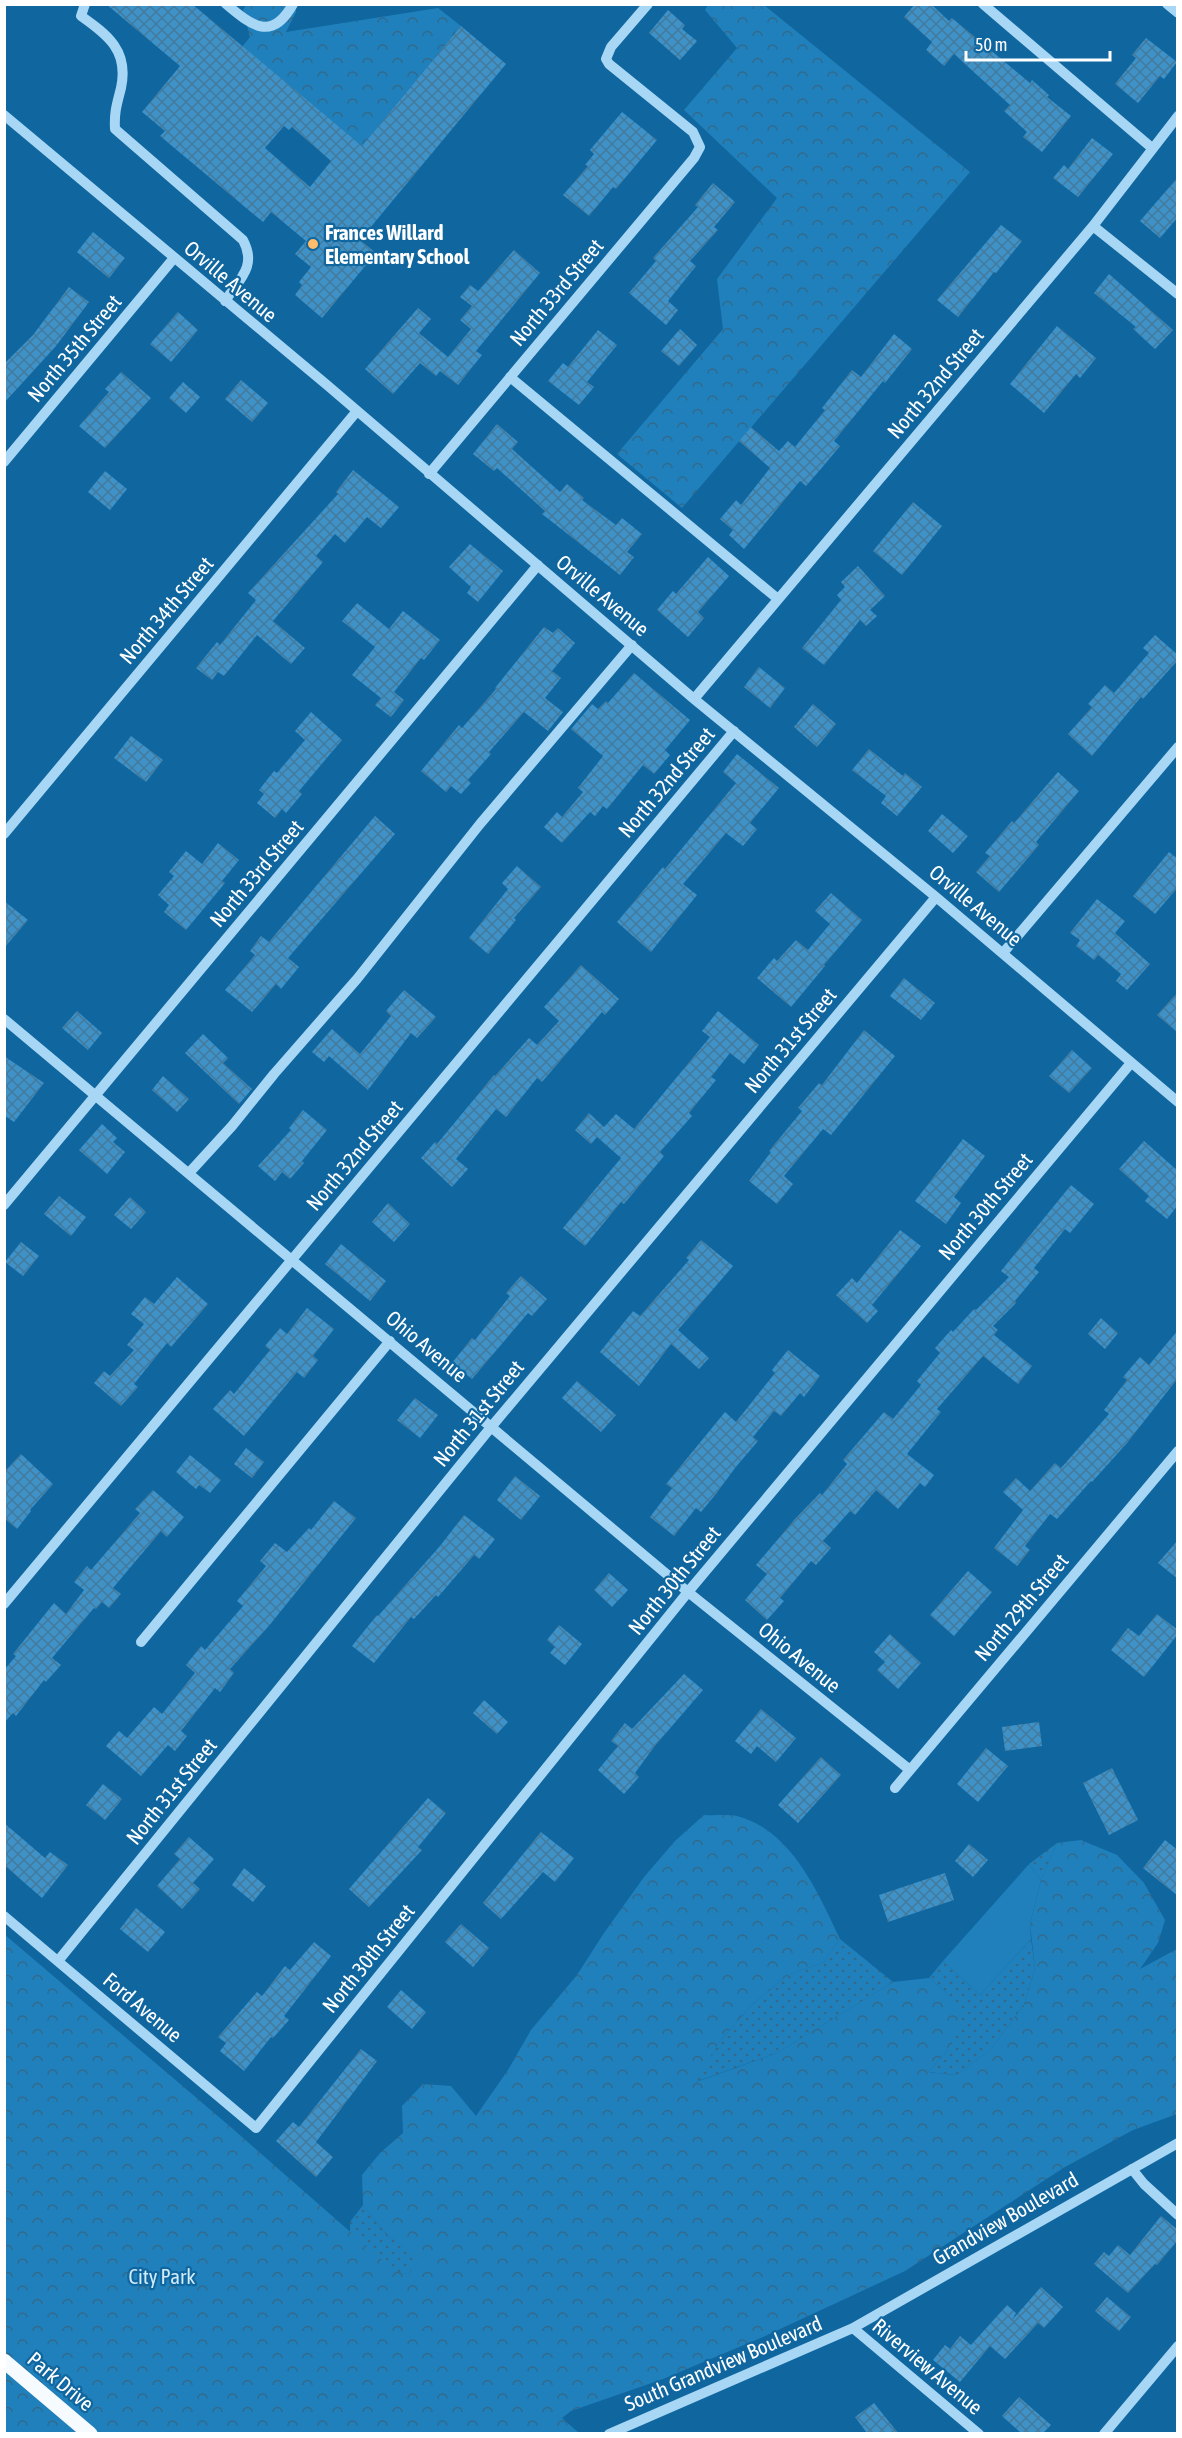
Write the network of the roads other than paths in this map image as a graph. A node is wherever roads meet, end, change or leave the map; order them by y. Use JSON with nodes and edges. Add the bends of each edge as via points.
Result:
{"nodes":[{"id":1,"x":85,"y":4,"type":"edge"},
{"id":2,"x":226,"y":4,"type":"edge"},
{"id":3,"x":293,"y":4,"type":"edge"},
{"id":4,"x":648,"y":4,"type":"edge"},
{"id":5,"x":983,"y":4,"type":"edge"},
{"id":6,"x":1167,"y":4,"type":"edge"},
{"id":7,"x":1178,"y":13,"type":"edge"},
{"id":8,"x":1178,"y":116,"type":"edge"},
{"id":9,"x":6,"y":119,"type":"edge"},
{"id":10,"x":1152,"y":148,"type":"junction"},
{"id":11,"x":1093,"y":226,"type":"junction"},
{"id":12,"x":174,"y":258,"type":"junction"},
{"id":13,"x":1178,"y":294,"type":"edge"},
{"id":14,"x":225,"y":301,"type":"junction"},
{"id":15,"x":510,"y":377,"type":"junction"},
{"id":16,"x":357,"y":411,"type":"junction"},
{"id":17,"x":4,"y":462,"type":"edge"},
{"id":18,"x":429,"y":474,"type":"junction"},
{"id":19,"x":537,"y":565,"type":"junction"},
{"id":20,"x":778,"y":599,"type":"junction"},
{"id":21,"x":632,"y":645,"type":"junction"},
{"id":22,"x":694,"y":699,"type":"junction"},
{"id":23,"x":734,"y":731,"type":"junction"},
{"id":24,"x":1178,"y":747,"type":"edge"},
{"id":25,"x":4,"y":834,"type":"edge"},
{"id":26,"x":936,"y":897,"type":"junction"},
{"id":27,"x":1003,"y":953,"type":"junction"},
{"id":28,"x":4,"y":1019,"type":"edge"},
{"id":29,"x":1131,"y":1063,"type":"junction"},
{"id":30,"x":96,"y":1096,"type":"junction"},
{"id":31,"x":1178,"y":1102,"type":"edge"},
{"id":32,"x":189,"y":1173,"type":"junction"},
{"id":33,"x":4,"y":1205,"type":"edge"},
{"id":34,"x":292,"y":1259,"type":"junction"},
{"id":35,"x":390,"y":1341,"type":"junction"},
{"id":36,"x":492,"y":1426,"type":"junction"},
{"id":37,"x":1178,"y":1451,"type":"edge"},
{"id":38,"x":688,"y":1592,"type":"junction"},
{"id":39,"x":4,"y":1604,"type":"edge"},
{"id":40,"x":141,"y":1642,"type":"dead end"},
{"id":41,"x":910,"y":1770,"type":"junction"},
{"id":42,"x":895,"y":1788,"type":"dead end"},
{"id":43,"x":4,"y":1916,"type":"edge"},
{"id":44,"x":58,"y":1961,"type":"junction"},
{"id":45,"x":256,"y":2128,"type":"joint"},
{"id":46,"x":1178,"y":2143,"type":"edge"},
{"id":47,"x":1132,"y":2169,"type":"junction"},
{"id":48,"x":1178,"y":2215,"type":"edge"},
{"id":49,"x":852,"y":2328,"type":"junction"},
{"id":50,"x":1178,"y":2346,"type":"edge"},
{"id":51,"x":4,"y":2361,"type":"edge"},
{"id":52,"x":90,"y":2433,"type":"edge"},
{"id":53,"x":609,"y":2433,"type":"edge"},
{"id":54,"x":979,"y":2433,"type":"edge"},
{"id":55,"x":1104,"y":2433,"type":"edge"}],
"edges":[{"from":1,"to":14,"type":"street","via":[[81,16],[115,44],[123,66],[114,111],[115,129],[243,240],[249,251],[250,263]]},
{"from":2,"to":3,"type":"street","via":[[248,22],[266,28],[280,23]]},
{"from":4,"to":15,"type":"street","name":"North 33rd Street","via":[[611,47],[606,59],[693,132],[700,147]]},
{"from":5,"to":10,"type":"street"},
{"from":6,"to":7,"type":"street"},
{"from":8,"to":10,"type":"street","name":"North 32nd Street"},
{"from":9,"to":12,"type":"street","name":"Orville Avenue"},
{"from":10,"to":11,"type":"street","name":"North 32nd Street"},
{"from":11,"to":13,"type":"street"},
{"from":11,"to":20,"type":"street","name":"North 32nd Street"},
{"from":12,"to":14,"type":"street","name":"Orville Avenue"},
{"from":12,"to":17,"type":"street","name":"North 35th Street"},
{"from":14,"to":16,"type":"street","name":"Orville Avenue"},
{"from":15,"to":18,"type":"street","name":"North 33rd Street"},
{"from":15,"to":20,"type":"street"},
{"from":16,"to":18,"type":"street","name":"Orville Avenue"},
{"from":16,"to":25,"type":"street","name":"North 34th Street"},
{"from":18,"to":19,"type":"street","name":"Orville Avenue"},
{"from":19,"to":21,"type":"street","name":"Orville Avenue"},
{"from":19,"to":30,"type":"street","name":"North 33rd Street"},
{"from":20,"to":22,"type":"street","name":"North 32nd Street"},
{"from":21,"to":22,"type":"street","name":"Orville Avenue"},
{"from":21,"to":32,"type":"street","via":[[472,833],[357,980]]},
{"from":22,"to":23,"type":"street","name":"Orville Avenue"},
{"from":23,"to":26,"type":"street","name":"Orville Avenue"},
{"from":23,"to":34,"type":"street","name":"North 32nd Street"},
{"from":24,"to":27,"type":"street"},
{"from":26,"to":27,"type":"street","name":"Orville Avenue"},
{"from":26,"to":36,"type":"street","name":"North 31st Street"},
{"from":27,"to":29,"type":"street","name":"Orville Avenue"},
{"from":28,"to":30,"type":"street","name":"Ohio Avenue"},
{"from":29,"to":31,"type":"street","name":"Orville Avenue"},
{"from":29,"to":38,"type":"street","name":"North 30th Street"},
{"from":30,"to":32,"type":"street","name":"Ohio Avenue"},
{"from":30,"to":33,"type":"street","name":"North 33rd Street"},
{"from":32,"to":34,"type":"street","name":"Ohio Avenue"},
{"from":34,"to":35,"type":"street","name":"Ohio Avenue"},
{"from":34,"to":39,"type":"street","name":"North 32nd Street"},
{"from":35,"to":36,"type":"street","name":"Ohio Avenue"},
{"from":35,"to":40,"type":"street"},
{"from":36,"to":38,"type":"street","name":"Ohio Avenue"},
{"from":36,"to":44,"type":"street","name":"North 31st Street"},
{"from":37,"to":41,"type":"street","name":"North 29th Street"},
{"from":38,"to":41,"type":"street","name":"Ohio Avenue"},
{"from":38,"to":45,"type":"street","name":"North 30th Street"},
{"from":41,"to":42,"type":"street","name":"North 29th Street"},
{"from":43,"to":44,"type":"street","name":"Ford Avenue"},
{"from":44,"to":45,"type":"street","name":"Ford Avenue"},
{"from":46,"to":47,"type":"street","name":"Grandview Boulevard"},
{"from":47,"to":48,"type":"street"},
{"from":47,"to":49,"type":"street","name":"Grandview Boulevard"},
{"from":49,"to":53,"type":"street","name":"South Grandview Boulevard"},
{"from":49,"to":54,"type":"street","name":"Riverview Avenue"},
{"from":50,"to":55,"type":"street"},
{"from":51,"to":52,"type":"main road","name":"Park Drive"}]}
